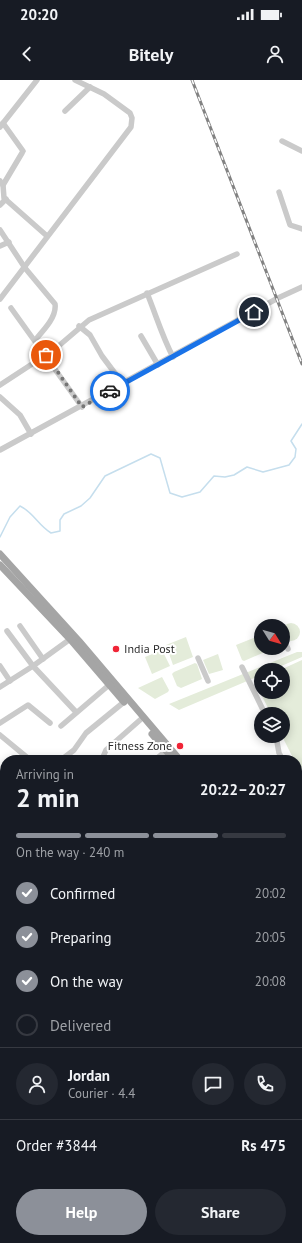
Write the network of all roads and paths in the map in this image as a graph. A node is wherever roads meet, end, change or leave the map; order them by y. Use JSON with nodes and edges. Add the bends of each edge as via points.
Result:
{"nodes":[{"id":1,"x":75,"y":80,"type":"edge"},
{"id":2,"x":33,"y":81,"type":"edge"},
{"id":3,"x":90,"y":87,"type":"junction"},
{"id":4,"x":65,"y":111,"type":"dead end"},
{"id":5,"x":2,"y":125,"type":"edge"},
{"id":6,"x":282,"y":141,"type":"dead end"},
{"id":7,"x":302,"y":151,"type":"edge"},
{"id":8,"x":1,"y":183,"type":"edge"},
{"id":9,"x":279,"y":192,"type":"dead end"},
{"id":10,"x":6,"y":199,"type":"junction"},
{"id":11,"x":0,"y":205,"type":"edge"},
{"id":12,"x":302,"y":229,"type":"edge"},
{"id":13,"x":0,"y":230,"type":"edge"},
{"id":14,"x":47,"y":236,"type":"junction"},
{"id":15,"x":9,"y":242,"type":"junction"},
{"id":16,"x":0,"y":246,"type":"edge"},
{"id":17,"x":237,"y":254,"type":"dead end"},
{"id":18,"x":25,"y":268,"type":"junction"},
{"id":19,"x":302,"y":287,"type":"edge"},
{"id":20,"x":146,"y":293,"type":"junction"},
{"id":21,"x":0,"y":299,"type":"edge"},
{"id":22,"x":11,"y":308,"type":"dead end"},
{"id":23,"x":79,"y":326,"type":"junction"},
{"id":24,"x":142,"y":336,"type":"dead end"},
{"id":25,"x":35,"y":340,"type":"junction"},
{"id":26,"x":46,"y":355,"type":"junction"},
{"id":27,"x":173,"y":357,"type":"junction"},
{"id":28,"x":158,"y":365,"type":"junction"},
{"id":29,"x":123,"y":384,"type":"junction"},
{"id":30,"x":0,"y":385,"type":"edge"},
{"id":31,"x":0,"y":397,"type":"edge"},
{"id":32,"x":82,"y":407,"type":"junction"},
{"id":33,"x":31,"y":434,"type":"junction"},
{"id":34,"x":0,"y":450,"type":"edge"},
{"id":35,"x":0,"y":554,"type":"edge"},
{"id":36,"x":0,"y":565,"type":"edge"},
{"id":37,"x":20,"y":626,"type":"dead end"},
{"id":38,"x":7,"y":631,"type":"dead end"},
{"id":39,"x":73,"y":637,"type":"junction"},
{"id":40,"x":198,"y":658,"type":"dead end"},
{"id":41,"x":43,"y":659,"type":"junction"},
{"id":42,"x":0,"y":666,"type":"edge"},
{"id":43,"x":33,"y":666,"type":"junction"},
{"id":44,"x":242,"y":667,"type":"dead end"},
{"id":45,"x":10,"y":681,"type":"junction"},
{"id":46,"x":208,"y":681,"type":"dead end"},
{"id":47,"x":109,"y":685,"type":"junction"},
{"id":48,"x":0,"y":687,"type":"edge"},
{"id":49,"x":124,"y":702,"type":"junction"},
{"id":50,"x":262,"y":707,"type":"edge"},
{"id":51,"x":76,"y":712,"type":"junction"},
{"id":52,"x":140,"y":720,"type":"junction"},
{"id":53,"x":0,"y":723,"type":"edge"},
{"id":54,"x":50,"y":723,"type":"dead end"},
{"id":55,"x":61,"y":726,"type":"dead end"},
{"id":56,"x":0,"y":735,"type":"edge"},
{"id":57,"x":277,"y":743,"type":"edge"},
{"id":58,"x":166,"y":751,"type":"junction"},
{"id":59,"x":24,"y":755,"type":"edge"},
{"id":60,"x":68,"y":755,"type":"edge"},
{"id":61,"x":104,"y":755,"type":"edge"},
{"id":62,"x":161,"y":755,"type":"edge"},
{"id":63,"x":170,"y":755,"type":"edge"},
{"id":64,"x":176,"y":755,"type":"edge"},
{"id":65,"x":280,"y":755,"type":"edge"}],
"edges":[{"from":1,"to":3,"type":"street"},
{"from":2,"to":5,"type":"street"},
{"from":3,"to":4,"type":"street"},
{"from":3,"to":14,"type":"street","via":[[130,113],[132,125]]},
{"from":5,"to":8,"type":"street","via":[[23,152]]},
{"from":6,"to":7,"type":"street"},
{"from":8,"to":10,"type":"street"},
{"from":9,"to":12,"type":"street","via":[[290,225]]},
{"from":10,"to":11,"type":"street"},
{"from":10,"to":14,"type":"street"},
{"from":13,"to":15,"type":"street"},
{"from":14,"to":18,"type":"street"},
{"from":15,"to":16,"type":"street"},
{"from":15,"to":18,"type":"street"},
{"from":17,"to":20,"type":"street"},
{"from":18,"to":21,"type":"street"},
{"from":18,"to":25,"type":"street","via":[[56,307],[51,319]]},
{"from":19,"to":27,"type":"street"},
{"from":20,"to":23,"type":"street"},
{"from":20,"to":27,"type":"street","via":[[161,334]]},
{"from":22,"to":25,"type":"street"},
{"from":23,"to":26,"type":"street"},
{"from":23,"to":29,"type":"street","via":[[90,335]]},
{"from":24,"to":28,"type":"street"},
{"from":25,"to":26,"type":"street"},
{"from":26,"to":30,"type":"street"},
{"from":26,"to":32,"type":"street"},
{"from":27,"to":28,"type":"street"},
{"from":28,"to":29,"type":"street"},
{"from":29,"to":32,"type":"street"},
{"from":31,"to":33,"type":"street","via":[[20,415]]},
{"from":32,"to":33,"type":"street"},
{"from":33,"to":34,"type":"street"},
{"from":35,"to":39,"type":"main road"},
{"from":36,"to":39,"type":"main road"},
{"from":37,"to":41,"type":"street"},
{"from":38,"to":43,"type":"street"},
{"from":39,"to":41,"type":"street"},
{"from":39,"to":47,"type":"main road"},
{"from":39,"to":64,"type":"main road"},
{"from":40,"to":46,"type":"street"},
{"from":41,"to":43,"type":"street"},
{"from":42,"to":45,"type":"street"},
{"from":43,"to":45,"type":"street"},
{"from":43,"to":51,"type":"street"},
{"from":44,"to":50,"type":"street"},
{"from":45,"to":48,"type":"street"},
{"from":47,"to":49,"type":"main road"},
{"from":47,"to":51,"type":"street"},
{"from":49,"to":52,"type":"main road"},
{"from":49,"to":60,"type":"street","via":[[86,733]]},
{"from":51,"to":55,"type":"street"},
{"from":52,"to":58,"type":"main road"},
{"from":52,"to":61,"type":"street","via":[[106,750]]},
{"from":53,"to":54,"type":"street","via":[[28,705]]},
{"from":56,"to":59,"type":"street"},
{"from":57,"to":65,"type":"street"},
{"from":58,"to":62,"type":"street"},
{"from":58,"to":63,"type":"main road"}]}
